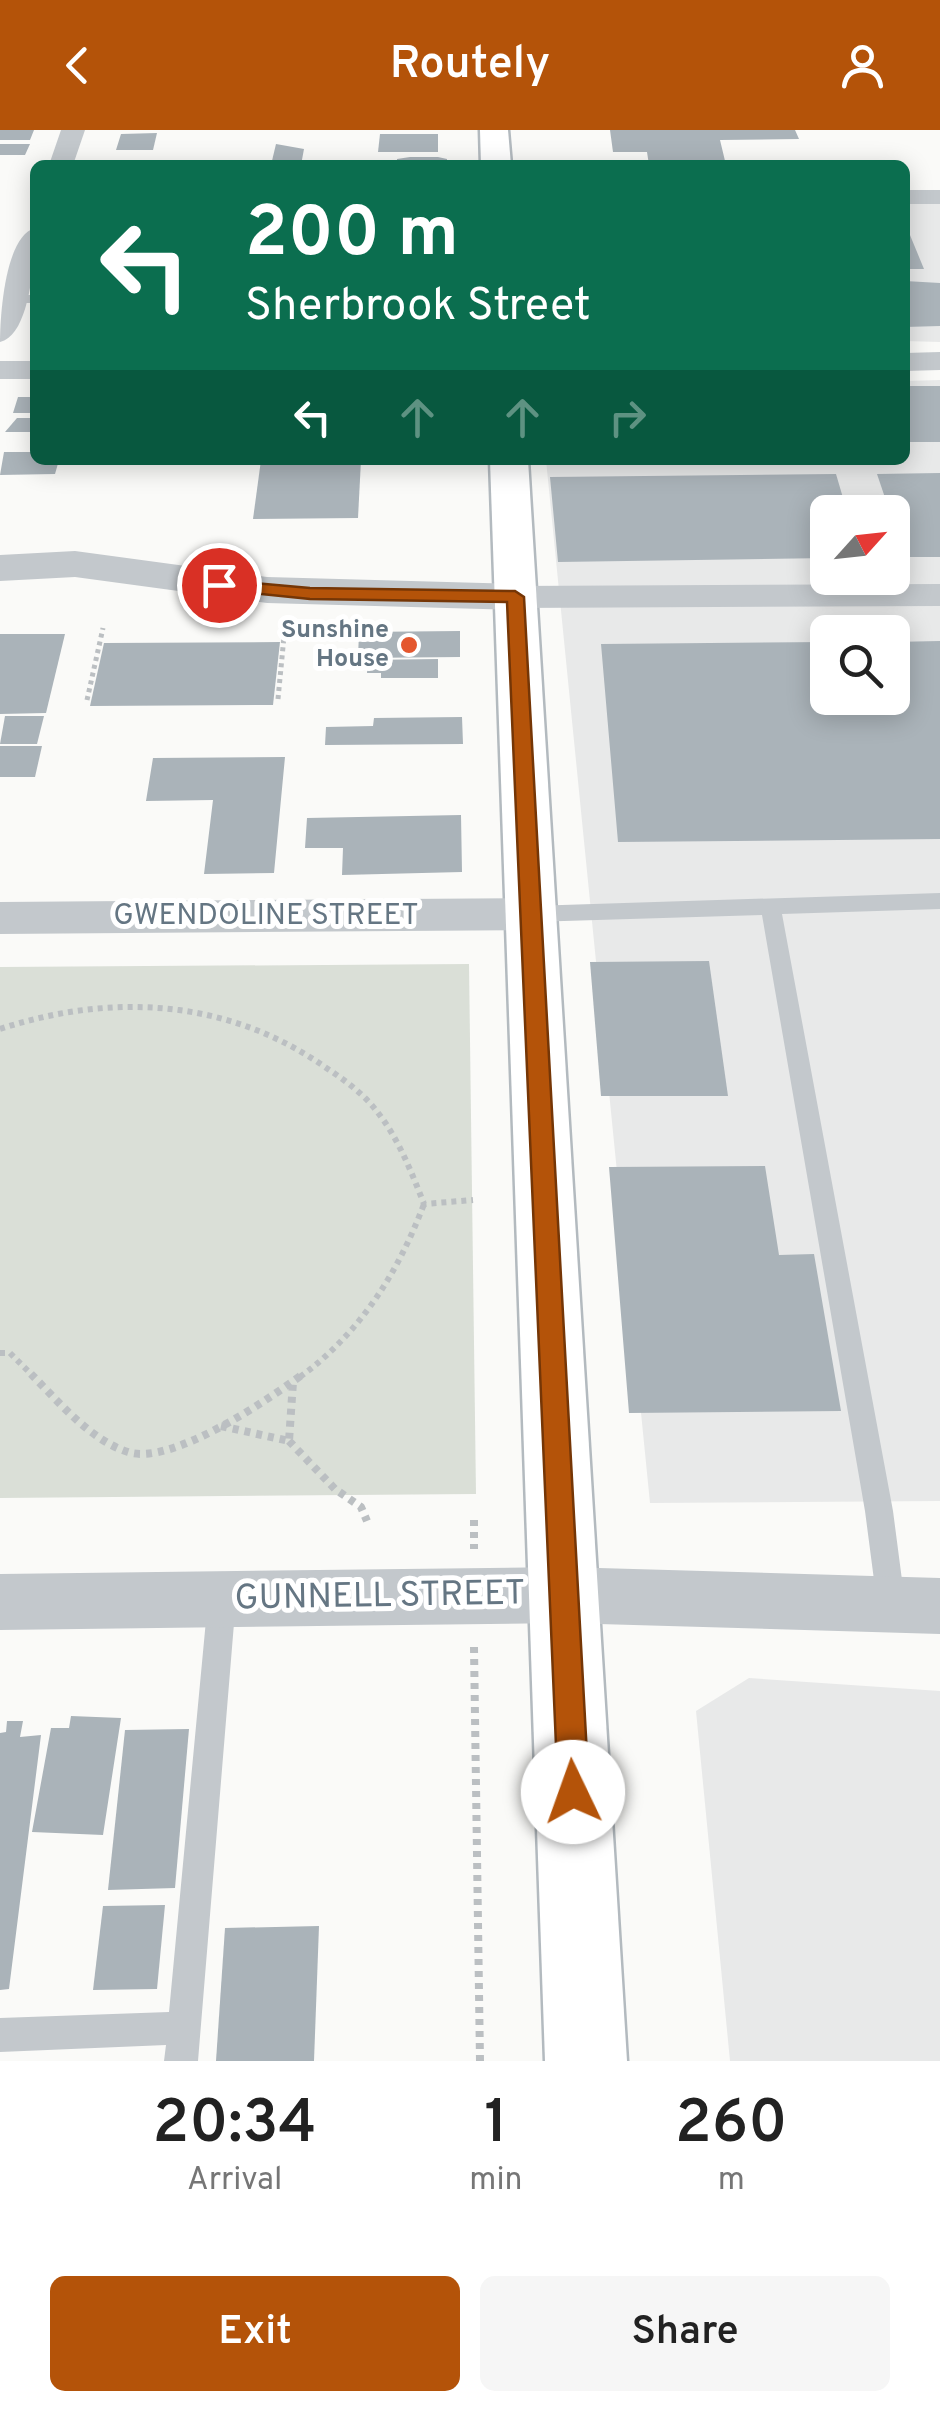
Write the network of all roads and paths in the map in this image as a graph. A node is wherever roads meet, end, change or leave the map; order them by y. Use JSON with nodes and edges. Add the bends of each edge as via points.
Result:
{"nodes":[{"id":1,"x":73,"y":130,"type":"edge"},
{"id":2,"x":494,"y":130,"type":"edge"},
{"id":3,"x":63,"y":160,"type":"edge"},
{"id":4,"x":496,"y":160,"type":"edge"},
{"id":5,"x":910,"y":197,"type":"edge"},
{"id":6,"x":940,"y":197,"type":"edge"},
{"id":7,"x":30,"y":265,"type":"edge"},
{"id":8,"x":24,"y":299,"type":"edge"},
{"id":9,"x":0,"y":334,"type":"edge"},
{"id":10,"x":910,"y":362,"type":"edge"},
{"id":11,"x":940,"y":362,"type":"edge"},
{"id":12,"x":0,"y":370,"type":"edge"},
{"id":13,"x":30,"y":370,"type":"edge"},
{"id":14,"x":509,"y":465,"type":"edge"},
{"id":15,"x":0,"y":536,"type":"edge"},
{"id":16,"x":75,"y":564,"type":"junction"},
{"id":17,"x":0,"y":568,"type":"edge"},
{"id":18,"x":940,"y":595,"type":"edge"},
{"id":19,"x":515,"y":597,"type":"junction"},
{"id":20,"x":285,"y":626,"type":"dead end"},
{"id":21,"x":103,"y":628,"type":"dead end"},
{"id":22,"x":278,"y":699,"type":"dead end"},
{"id":23,"x":87,"y":700,"type":"dead end"},
{"id":24,"x":940,"y":901,"type":"edge"},
{"id":25,"x":771,"y":907,"type":"junction"},
{"id":26,"x":531,"y":914,"type":"junction"},
{"id":27,"x":0,"y":918,"type":"edge"},
{"id":28,"x":0,"y":1029,"type":"edge"},
{"id":29,"x":473,"y":1200,"type":"dead end"},
{"id":30,"x":424,"y":1204,"type":"junction"},
{"id":31,"x":0,"y":1353,"type":"edge"},
{"id":32,"x":293,"y":1381,"type":"junction"},
{"id":33,"x":220,"y":1426,"type":"junction"},
{"id":34,"x":289,"y":1440,"type":"junction"},
{"id":35,"x":474,"y":1520,"type":"dead end"},
{"id":36,"x":367,"y":1521,"type":"dead end"},
{"id":37,"x":564,"y":1595,"type":"junction"},
{"id":38,"x":473,"y":1596,"type":"junction"},
{"id":39,"x":222,"y":1599,"type":"junction"},
{"id":40,"x":0,"y":1602,"type":"edge"},
{"id":41,"x":916,"y":1605,"type":"edge"},
{"id":42,"x":0,"y":2035,"type":"edge"},
{"id":43,"x":182,"y":2044,"type":"edge"},
{"id":44,"x":480,"y":2061,"type":"edge"},
{"id":45,"x":586,"y":2061,"type":"edge"}],
"edges":[{"from":1,"to":3,"type":"street"},
{"from":2,"to":4,"type":"main road"},
{"from":5,"to":6,"type":"street"},
{"from":7,"to":8,"type":"street"},
{"from":8,"to":9,"type":"street"},
{"from":10,"to":11,"type":"street"},
{"from":12,"to":13,"type":"street"},
{"from":14,"to":19,"type":"main road"},
{"from":15,"to":16,"type":"street"},
{"from":16,"to":17,"type":"street"},
{"from":16,"to":19,"type":"street","via":[[267,590]]},
{"from":18,"to":19,"type":"street"},
{"from":19,"to":26,"type":"main road"},
{"from":20,"to":22,"type":"path"},
{"from":21,"to":23,"type":"path"},
{"from":24,"to":25,"type":"lane"},
{"from":25,"to":26,"type":"lane"},
{"from":25,"to":41,"type":"lane","via":[[879,1511]]},
{"from":26,"to":27,"type":"street","name":"GWENDOLINE STREET"},
{"from":26,"to":37,"type":"main road"},
{"from":28,"to":30,"type":"path","via":[[79,1008],[189,1010],[243,1022],[330,1070],[372,1106],[397,1140]]},
{"from":29,"to":30,"type":"path"},
{"from":30,"to":32,"type":"path","via":[[402,1264],[372,1310]]},
{"from":31,"to":33,"type":"path","via":[[10,1353],[97,1434],[125,1450],[143,1455]]},
{"from":32,"to":33,"type":"path"},
{"from":32,"to":34,"type":"path"},
{"from":33,"to":34,"type":"path"},
{"from":34,"to":36,"type":"path","via":[[361,1507]]},
{"from":35,"to":38,"type":"path"},
{"from":37,"to":38,"type":"street","name":"GUNNELL STREET"},
{"from":37,"to":41,"type":"street","name":"GUNNELL STREET"},
{"from":37,"to":45,"type":"main road"},
{"from":38,"to":39,"type":"street","name":"GUNNELL STREET"},
{"from":38,"to":44,"type":"path"},
{"from":39,"to":40,"type":"street","name":"GUNNELL STREET"},
{"from":39,"to":43,"type":"lane"},
{"from":42,"to":43,"type":"lane"}]}
